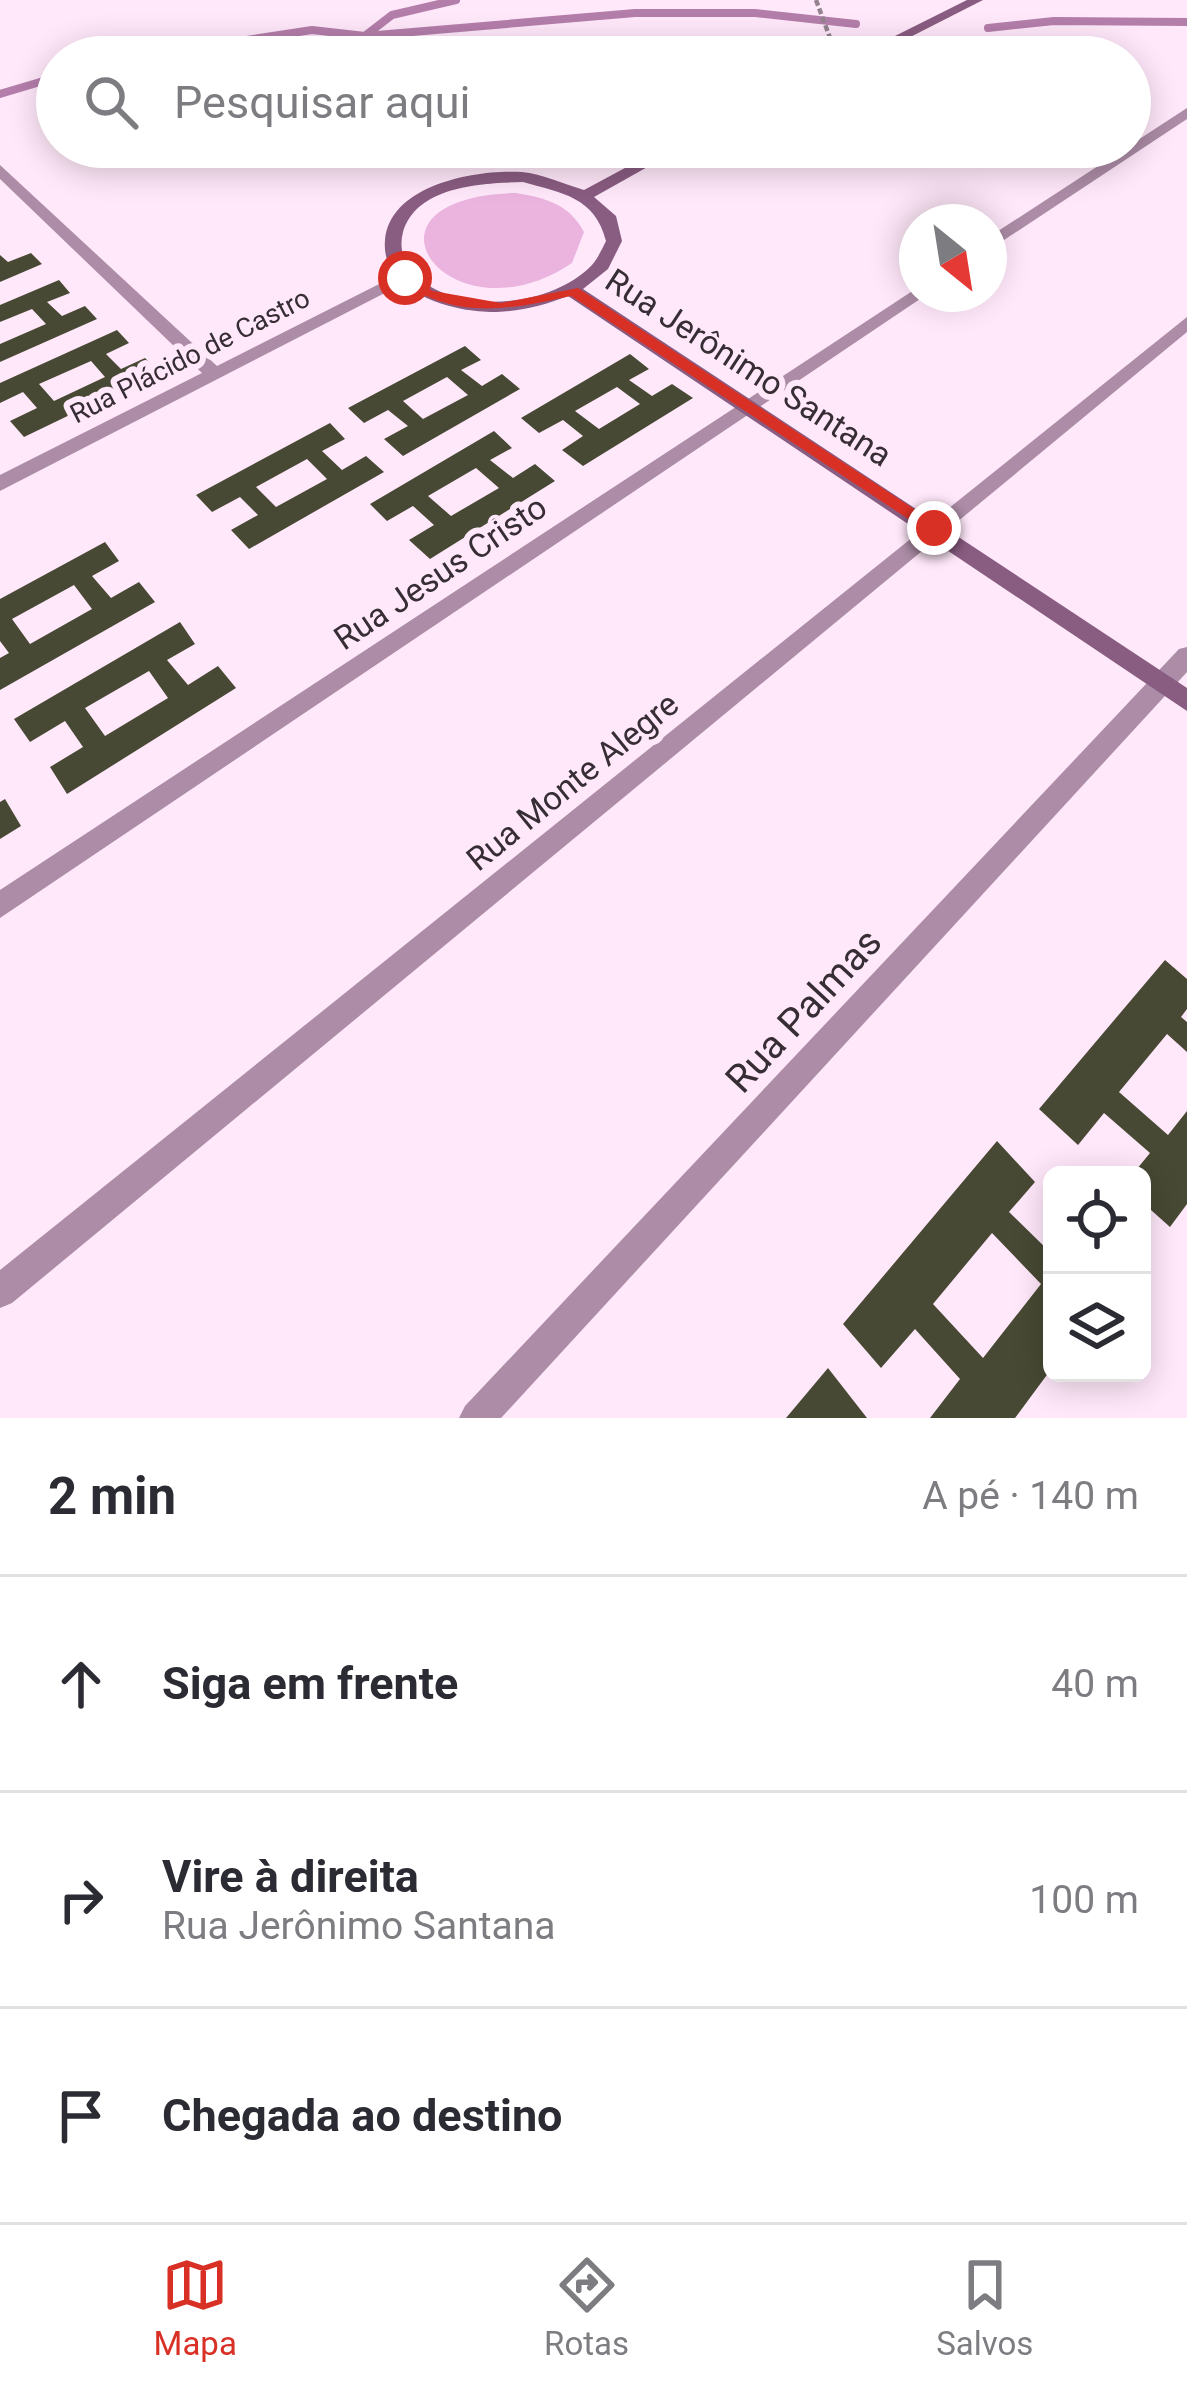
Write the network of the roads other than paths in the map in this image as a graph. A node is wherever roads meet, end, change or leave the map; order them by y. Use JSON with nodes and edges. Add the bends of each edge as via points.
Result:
{"nodes":[{"id":1,"x":977,"y":0,"type":"edge"},
{"id":2,"x":903,"y":36,"type":"edge"},
{"id":3,"x":1187,"y":112,"type":"edge"},
{"id":4,"x":1151,"y":136,"type":"edge"},
{"id":5,"x":637,"y":168,"type":"edge"},
{"id":6,"x":1104,"y":168,"type":"edge"},
{"id":7,"x":0,"y":170,"type":"edge"},
{"id":8,"x":586,"y":196,"type":"junction"},
{"id":9,"x":1007,"y":233,"type":"edge"},
{"id":10,"x":405,"y":278,"type":"junction"},
{"id":11,"x":573,"y":291,"type":"junction"},
{"id":12,"x":899,"y":305,"type":"edge"},
{"id":13,"x":1187,"y":323,"type":"edge"},
{"id":14,"x":212,"y":372,"type":"junction"},
{"id":15,"x":748,"y":406,"type":"junction"},
{"id":16,"x":0,"y":484,"type":"edge"},
{"id":17,"x":934,"y":528,"type":"junction"},
{"id":18,"x":1187,"y":656,"type":"edge"},
{"id":19,"x":1161,"y":683,"type":"junction"},
{"id":20,"x":1187,"y":701,"type":"edge"},
{"id":21,"x":0,"y":904,"type":"edge"},
{"id":22,"x":0,"y":1291,"type":"edge"},
{"id":23,"x":477,"y":1418,"type":"edge"}],
"edges":[{"from":1,"to":2,"type":"street"},
{"from":3,"to":4,"type":"street"},
{"from":5,"to":8,"type":"street"},
{"from":6,"to":9,"type":"street"},
{"from":7,"to":14,"type":"street"},
{"from":8,"to":10,"type":"street","via":[[506,177],[424,197],[390,236],[391,258]]},
{"from":8,"to":11,"type":"street","via":[[615,232],[613,253]]},
{"from":10,"to":11,"type":"street","via":[[429,295],[501,308]]},
{"from":10,"to":14,"type":"street","name":"Rua Plácido de Castro"},
{"from":11,"to":15,"type":"street","name":"Rua Jerônimo Santana"},
{"from":12,"to":15,"type":"street","name":"Rua Jesus Cristo"},
{"from":13,"to":17,"type":"street","name":"Rua Monte Alegre"},
{"from":14,"to":16,"type":"street","name":"Rua Plácido de Castro"},
{"from":15,"to":17,"type":"street","name":"Rua Jerônimo Santana"},
{"from":15,"to":21,"type":"street","name":"Rua Jesus Cristo"},
{"from":17,"to":19,"type":"street","name":"Rua Jerônimo Santana"},
{"from":17,"to":22,"type":"street","name":"Rua Monte Alegre"},
{"from":18,"to":19,"type":"street","name":"Rua Palmas"},
{"from":19,"to":20,"type":"street","name":"Rua Jerônimo Santana"},
{"from":19,"to":23,"type":"street","name":"Rua Palmas"}]}
